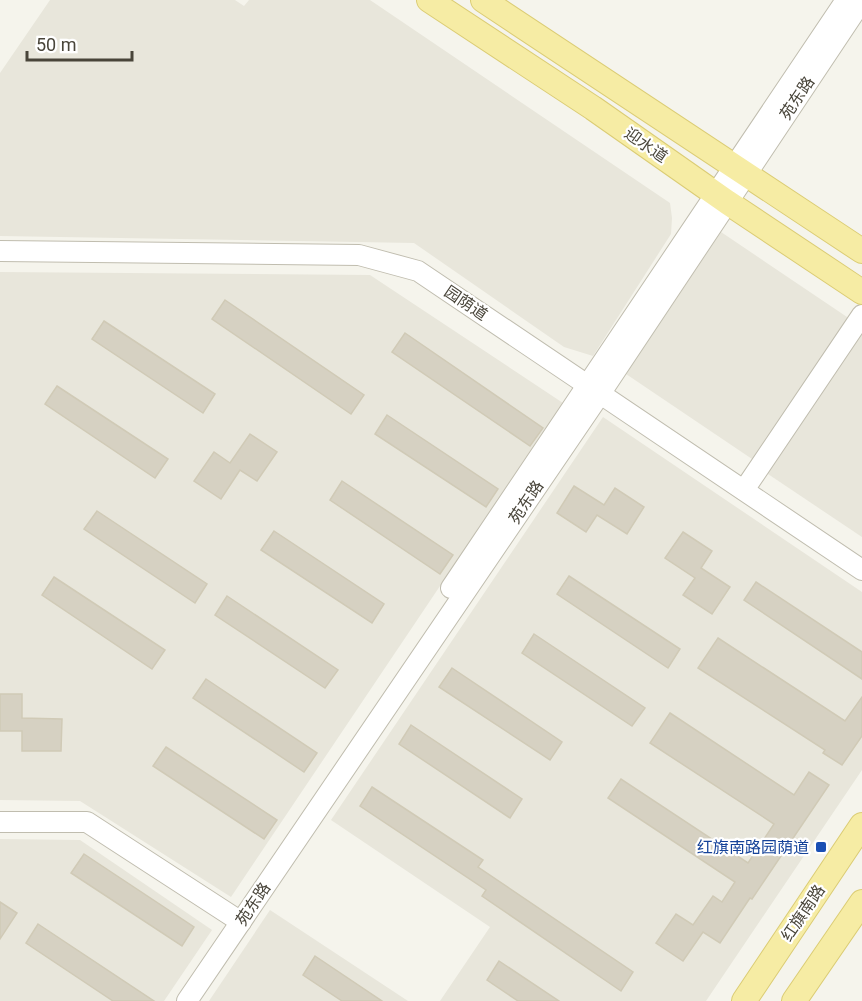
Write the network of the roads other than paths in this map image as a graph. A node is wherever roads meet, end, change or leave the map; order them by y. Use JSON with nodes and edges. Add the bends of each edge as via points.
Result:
{"nodes":[{"id":1,"x":429,"y":0,"type":"edge"},
{"id":2,"x":483,"y":0,"type":"edge"},
{"id":3,"x":846,"y":0,"type":"edge"},
{"id":4,"x":862,"y":1,"type":"edge"},
{"id":5,"x":741,"y":170,"type":"junction"},
{"id":6,"x":722,"y":198,"type":"junction"},
{"id":7,"x":0,"y":251,"type":"edge"},
{"id":8,"x":862,"y":251,"type":"edge"},
{"id":9,"x":862,"y":292,"type":"edge"},
{"id":10,"x":862,"y":315,"type":"edge"},
{"id":11,"x":593,"y":389,"type":"junction"},
{"id":12,"x":744,"y":489,"type":"junction"},
{"id":13,"x":862,"y":570,"type":"edge"},
{"id":14,"x":0,"y":822,"type":"edge"},
{"id":15,"x":862,"y":825,"type":"edge"},
{"id":16,"x":862,"y":902,"type":"edge"},
{"id":17,"x":236,"y":919,"type":"junction"},
{"id":18,"x":173,"y":1001,"type":"edge"},
{"id":19,"x":187,"y":1001,"type":"edge"},
{"id":20,"x":744,"y":1001,"type":"edge"},
{"id":21,"x":794,"y":1001,"type":"edge"}],
"edges":[{"from":1,"to":6,"type":"main road","name":"迎水道"},
{"from":2,"to":5,"type":"main road","name":"迎水道"},
{"from":3,"to":5,"type":"street","name":"苑东路"},
{"from":4,"to":5,"type":"street","name":"苑东路"},
{"from":5,"to":6,"type":"street","name":"苑东路"},
{"from":5,"to":8,"type":"main road","name":"迎水道"},
{"from":6,"to":9,"type":"main road","name":"迎水道"},
{"from":6,"to":11,"type":"street","name":"苑东路"},
{"from":7,"to":11,"type":"street","name":"园荫道","via":[[358,255],[418,271]]},
{"from":10,"to":12,"type":"street"},
{"from":11,"to":12,"type":"street","name":"园荫道"},
{"from":11,"to":17,"type":"street","name":"苑东路"},
{"from":12,"to":13,"type":"street","name":"园荫道"},
{"from":14,"to":17,"type":"street","via":[[87,822]]},
{"from":15,"to":20,"type":"main road","name":"红旗南路"},
{"from":16,"to":21,"type":"main road"},
{"from":17,"to":18,"type":"street","name":"苑东路"},
{"from":17,"to":19,"type":"street","name":"苑东路"}]}
